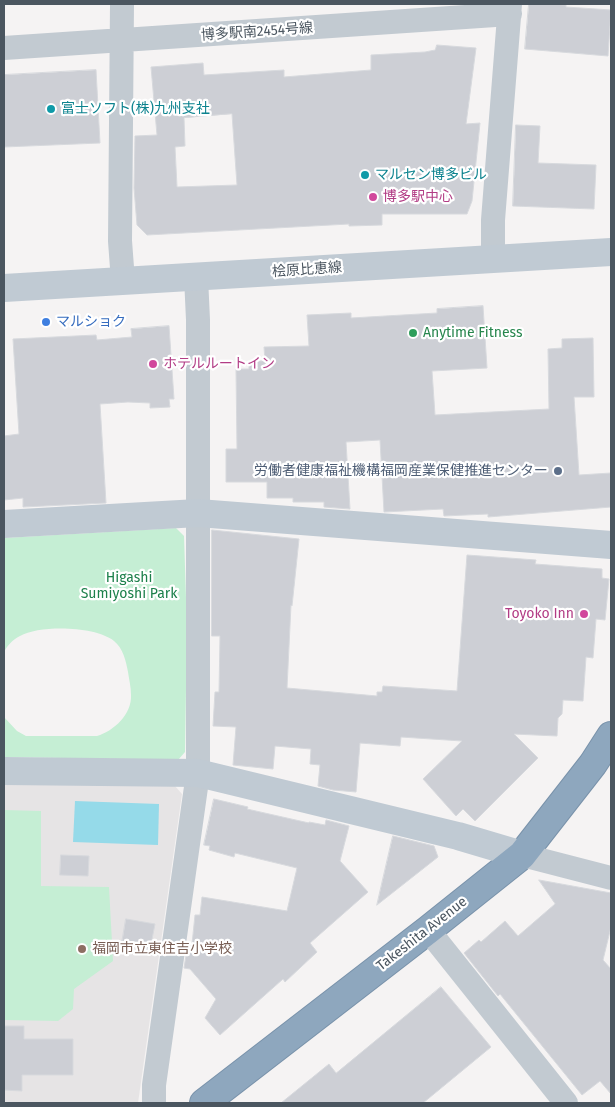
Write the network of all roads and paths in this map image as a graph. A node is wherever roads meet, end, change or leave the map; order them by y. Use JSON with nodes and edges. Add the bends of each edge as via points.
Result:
{"nodes":[{"id":1,"x":122,"y":4,"type":"edge"},
{"id":2,"x":510,"y":9,"type":"edge"},
{"id":3,"x":121,"y":41,"type":"junction"},
{"id":4,"x":4,"y":48,"type":"edge"},
{"id":5,"x":611,"y":252,"type":"edge"},
{"id":6,"x":494,"y":258,"type":"junction"},
{"id":7,"x":196,"y":277,"type":"junction"},
{"id":8,"x":123,"y":280,"type":"junction"},
{"id":9,"x":4,"y":288,"type":"edge"},
{"id":10,"x":198,"y":512,"type":"junction"},
{"id":11,"x":4,"y":524,"type":"edge"},
{"id":12,"x":611,"y":545,"type":"edge"},
{"id":13,"x":611,"y":736,"type":"edge"},
{"id":14,"x":4,"y":770,"type":"edge"},
{"id":15,"x":198,"y":773,"type":"junction"},
{"id":16,"x":522,"y":855,"type":"junction"},
{"id":17,"x":611,"y":878,"type":"edge"},
{"id":18,"x":428,"y":930,"type":"junction"},
{"id":19,"x":154,"y":1103,"type":"edge"},
{"id":20,"x":204,"y":1103,"type":"edge"},
{"id":21,"x":566,"y":1103,"type":"edge"}],
"edges":[{"from":1,"to":3,"type":"street"},
{"from":2,"to":3,"type":"street","name":"博多駅南2454号線"},
{"from":2,"to":6,"type":"street"},
{"from":3,"to":4,"type":"street","name":"博多駅南2454号線"},
{"from":3,"to":8,"type":"street","via":[[120,241]]},
{"from":5,"to":6,"type":"street","name":"桧原比恵線"},
{"from":6,"to":7,"type":"street","name":"桧原比恵線"},
{"from":7,"to":8,"type":"street","name":"桧原比恵線"},
{"from":7,"to":10,"type":"street"},
{"from":8,"to":9,"type":"street","name":"桧原比恵線"},
{"from":10,"to":11,"type":"street"},
{"from":10,"to":12,"type":"street"},
{"from":10,"to":15,"type":"street"},
{"from":13,"to":16,"type":"highway","name":"Takeshita Avenue"},
{"from":14,"to":15,"type":"street"},
{"from":15,"to":16,"type":"street","via":[[458,836]]},
{"from":15,"to":19,"type":"street","via":[[155,1076]]},
{"from":16,"to":17,"type":"street"},
{"from":16,"to":18,"type":"highway","name":"Takeshita Avenue"},
{"from":18,"to":20,"type":"highway","name":"Takeshita Avenue"},
{"from":18,"to":21,"type":"street"}]}
